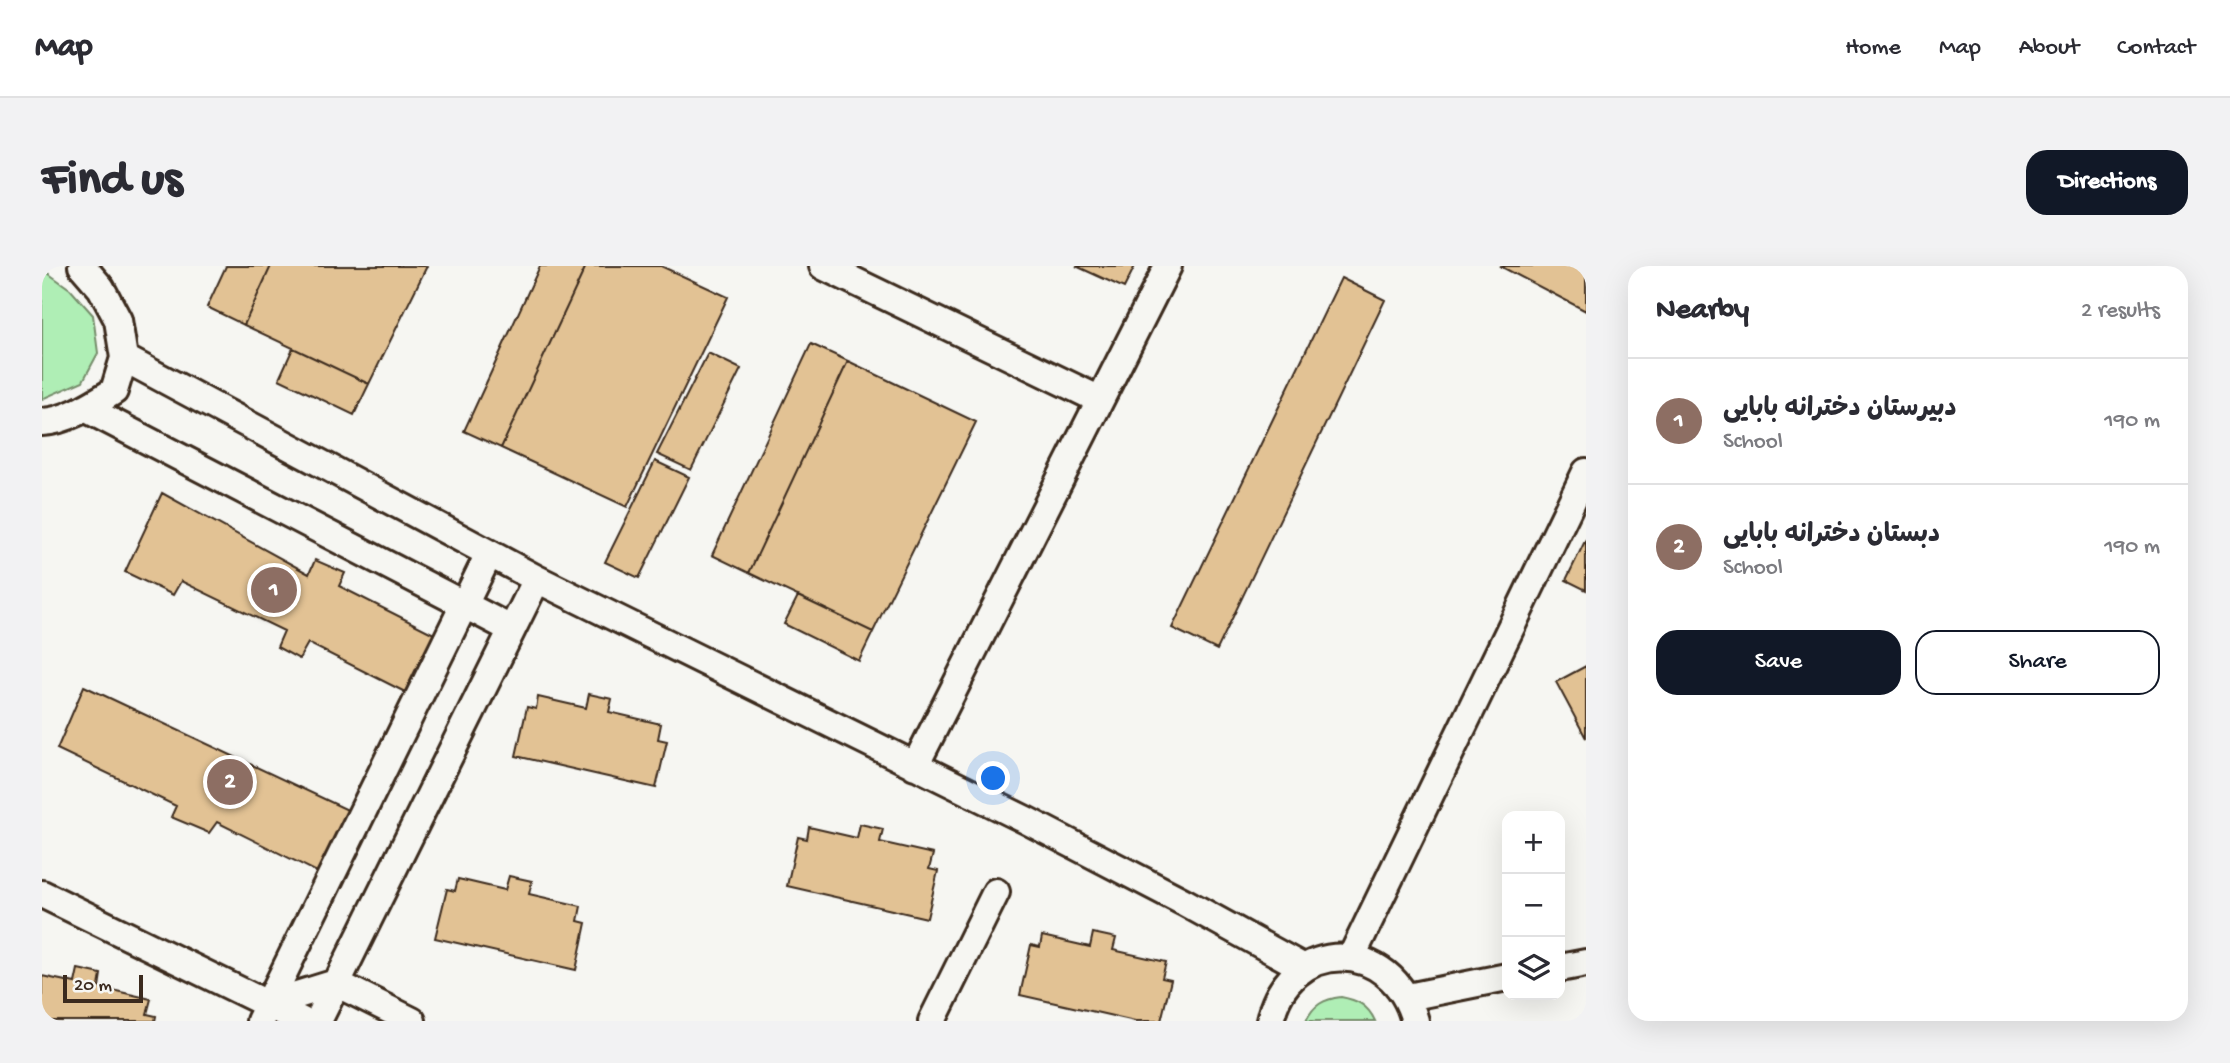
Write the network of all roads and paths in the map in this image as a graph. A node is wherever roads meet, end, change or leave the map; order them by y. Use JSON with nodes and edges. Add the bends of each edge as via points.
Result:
{"nodes":[{"id":1,"x":82,"y":266,"type":"edge"},
{"id":2,"x":823,"y":266,"type":"edge"},
{"id":3,"x":1168,"y":266,"type":"edge"},
{"id":4,"x":124,"y":358,"type":"junction"},
{"id":5,"x":1100,"y":400,"type":"junction"},
{"id":6,"x":85,"y":408,"type":"junction"},
{"id":7,"x":42,"y":422,"type":"edge"},
{"id":8,"x":1586,"y":472,"type":"edge"},
{"id":9,"x":489,"y":554,"type":"junction"},
{"id":10,"x":537,"y":579,"type":"junction"},
{"id":11,"x":465,"y":603,"type":"junction"},
{"id":12,"x":511,"y":629,"type":"junction"},
{"id":13,"x":915,"y":766,"type":"junction"},
{"id":14,"x":996,"y":892,"type":"dead end"},
{"id":15,"x":42,"y":894,"type":"edge"},
{"id":16,"x":1351,"y":958,"type":"junction"},
{"id":17,"x":1586,"y":963,"type":"edge"},
{"id":18,"x":1565,"y":967,"type":"edge"},
{"id":19,"x":1304,"y":968,"type":"junction"},
{"id":20,"x":1502,"y":979,"type":"edge"},
{"id":21,"x":336,"y":984,"type":"junction"},
{"id":22,"x":1411,"y":1009,"type":"edge"},
{"id":23,"x":264,"y":1013,"type":"edge"},
{"id":24,"x":302,"y":1021,"type":"edge"},
{"id":25,"x":318,"y":1021,"type":"edge"},
{"id":26,"x":412,"y":1021,"type":"edge"},
{"id":27,"x":932,"y":1021,"type":"edge"},
{"id":28,"x":1270,"y":1021,"type":"edge"}],
"edges":[{"from":1,"to":4,"type":"street","via":[[101,288],[118,320]]},
{"from":2,"to":5,"type":"street"},
{"from":3,"to":5,"type":"street"},
{"from":4,"to":6,"type":"street","via":[[114,391]]},
{"from":4,"to":9,"type":"street"},
{"from":5,"to":13,"type":"street"},
{"from":6,"to":7,"type":"street"},
{"from":6,"to":11,"type":"street"},
{"from":8,"to":16,"type":"street"},
{"from":9,"to":10,"type":"street"},
{"from":9,"to":11,"type":"street"},
{"from":10,"to":12,"type":"street"},
{"from":10,"to":13,"type":"street"},
{"from":11,"to":12,"type":"street"},
{"from":11,"to":23,"type":"street"},
{"from":12,"to":21,"type":"street"},
{"from":13,"to":19,"type":"street"},
{"from":14,"to":27,"type":"street"},
{"from":15,"to":23,"type":"street"},
{"from":16,"to":19,"type":"street","via":[[1326,959]]},
{"from":16,"to":22,"type":"street","via":[[1373,964],[1393,978]]},
{"from":17,"to":18,"type":"street"},
{"from":19,"to":28,"type":"street","via":[[1286,984]]},
{"from":20,"to":22,"type":"street"},
{"from":21,"to":23,"type":"street"},
{"from":21,"to":25,"type":"street"},
{"from":21,"to":26,"type":"street"},
{"from":23,"to":24,"type":"street"}]}
